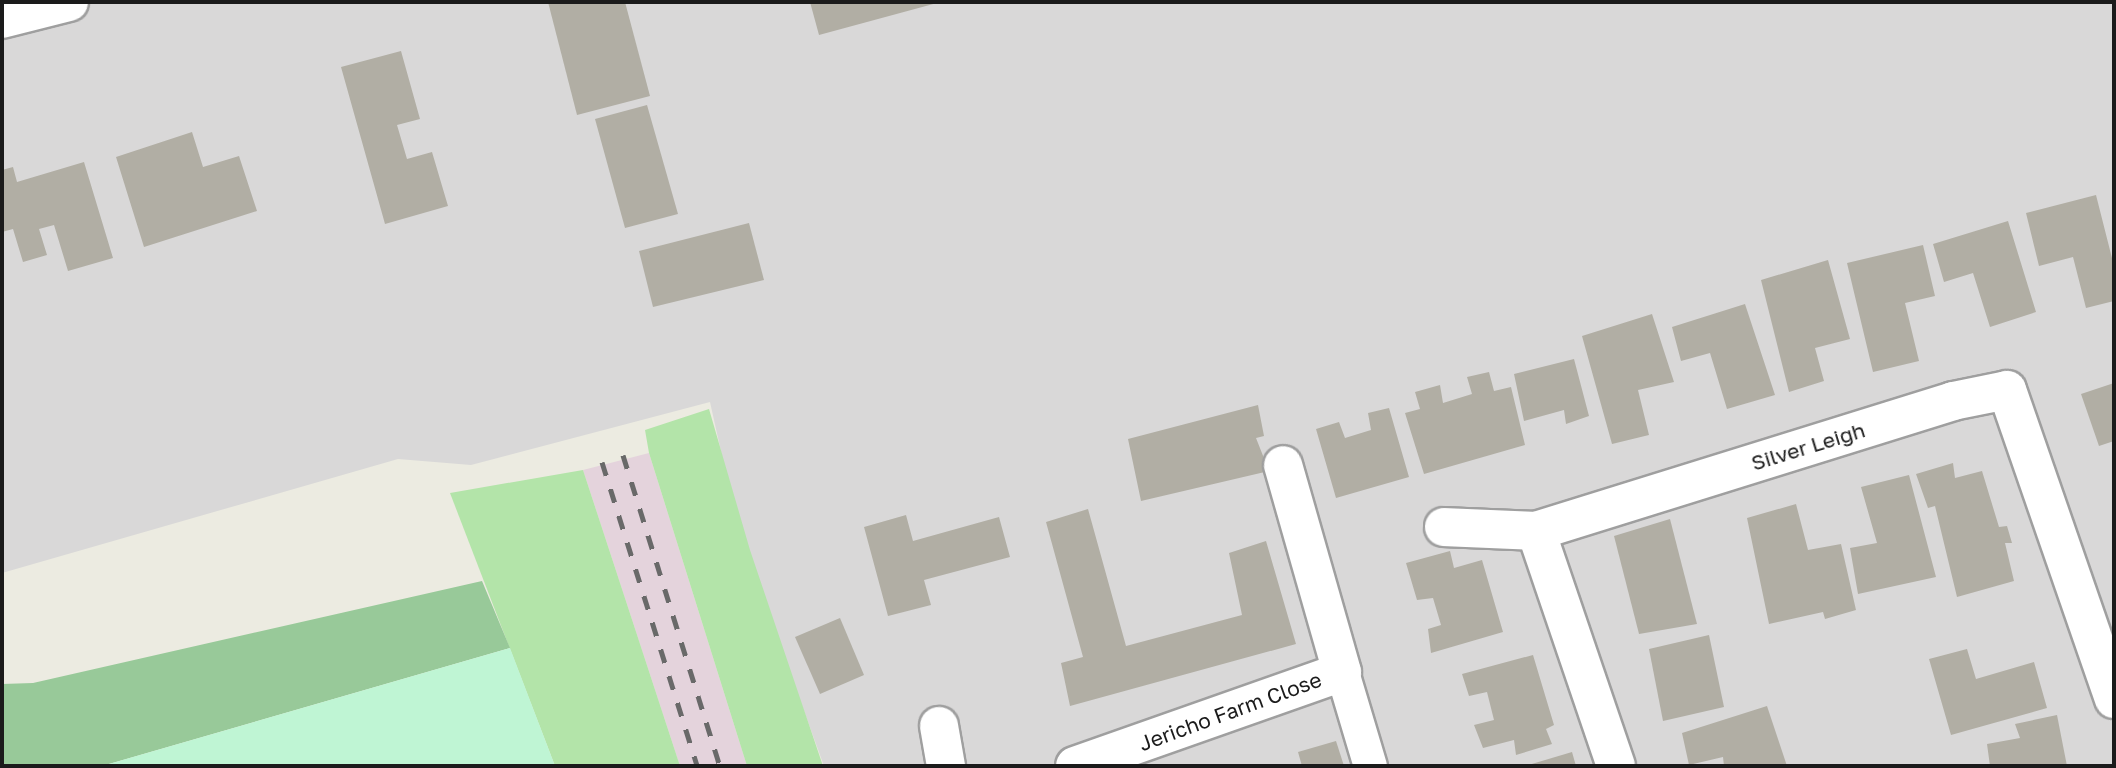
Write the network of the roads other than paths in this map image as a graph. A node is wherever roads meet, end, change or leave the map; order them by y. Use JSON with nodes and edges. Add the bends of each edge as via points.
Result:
{"nodes":[{"id":1,"x":69,"y":2,"type":"edge"},
{"id":2,"x":2,"y":17,"type":"edge"},
{"id":3,"x":1283,"y":465,"type":"dead end"},
{"id":4,"x":1444,"y":527,"type":"dead end"},
{"id":5,"x":1536,"y":531,"type":"junction"},
{"id":6,"x":1342,"y":672,"type":"junction"},
{"id":7,"x":2114,"y":699,"type":"edge"},
{"id":8,"x":939,"y":726,"type":"dead end"},
{"id":9,"x":946,"y":766,"type":"edge"},
{"id":10,"x":1075,"y":766,"type":"edge"},
{"id":11,"x":1370,"y":766,"type":"edge"},
{"id":12,"x":1616,"y":766,"type":"edge"}],
"edges":[{"from":1,"to":2,"type":"street"},
{"from":3,"to":6,"type":"street","name":"Jericho Farm Close"},
{"from":4,"to":5,"type":"street"},
{"from":5,"to":7,"type":"street","name":"Silver Leigh","via":[[1953,401],[2007,390]]},
{"from":5,"to":12,"type":"street"},
{"from":6,"to":10,"type":"street","name":"Jericho Farm Close"},
{"from":6,"to":11,"type":"street"},
{"from":8,"to":9,"type":"street"}]}
